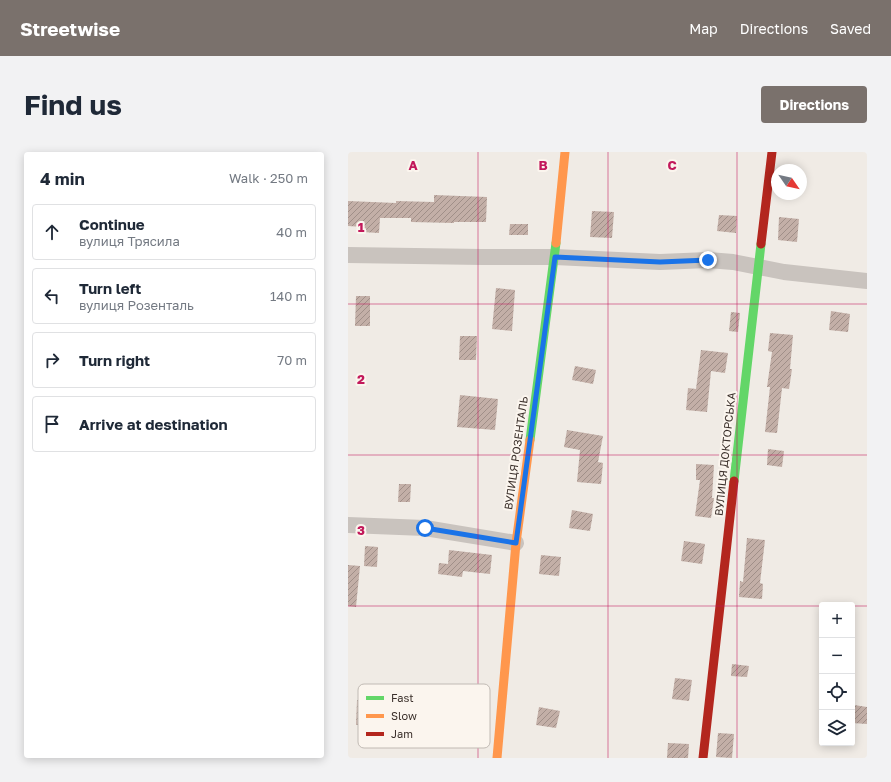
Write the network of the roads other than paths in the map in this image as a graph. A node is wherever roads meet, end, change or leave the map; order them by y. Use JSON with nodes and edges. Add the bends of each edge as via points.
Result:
{"nodes":[{"id":1,"x":566,"y":152,"type":"edge"},
{"id":2,"x":772,"y":152,"type":"edge"},
{"id":3,"x":348,"y":254,"type":"edge"},
{"id":4,"x":555,"y":257,"type":"junction"},
{"id":5,"x":758,"y":267,"type":"junction"},
{"id":6,"x":867,"y":281,"type":"edge"},
{"id":7,"x":348,"y":525,"type":"edge"},
{"id":8,"x":516,"y":543,"type":"junction"},
{"id":9,"x":497,"y":758,"type":"edge"},
{"id":10,"x":703,"y":758,"type":"edge"}],
"edges":[{"from":1,"to":4,"type":"street","name":"ВУЛИЦЯ РОЗЕНТАЛЬ"},
{"from":2,"to":5,"type":"street","name":"ВУЛИЦЯ ДОКТОРСЬКА"},
{"from":3,"to":4,"type":"street"},
{"from":4,"to":5,"type":"street","via":[[660,262],[708,260]]},
{"from":4,"to":8,"type":"street","name":"ВУЛИЦЯ РОЗЕНТАЛЬ"},
{"from":5,"to":6,"type":"street"},
{"from":5,"to":10,"type":"street","name":"ВУЛИЦЯ ДОКТОРСЬКА"},
{"from":7,"to":8,"type":"street","via":[[425,528]]},
{"from":8,"to":9,"type":"street","name":"ВУЛИЦЯ РОЗЕНТАЛЬ"}]}
